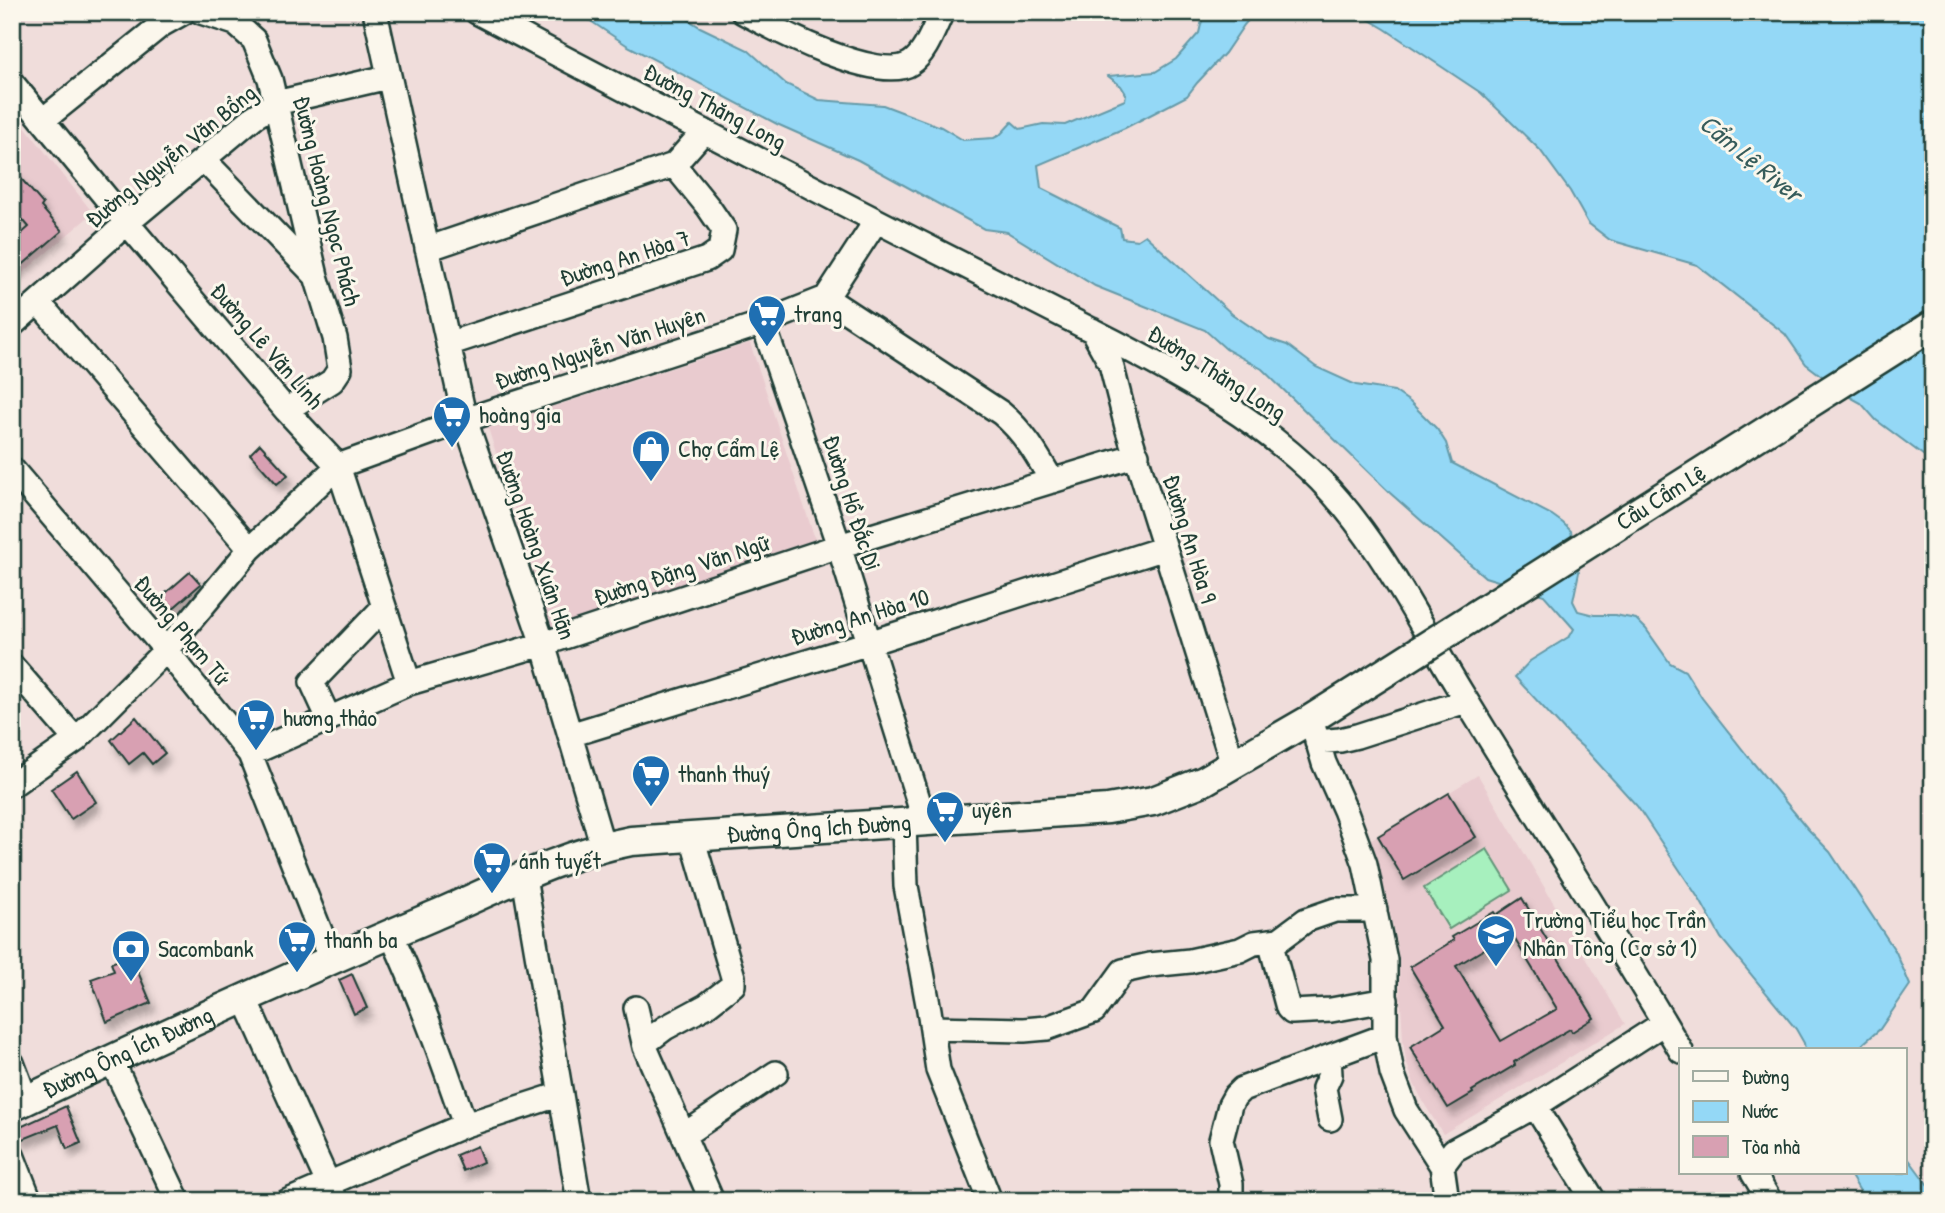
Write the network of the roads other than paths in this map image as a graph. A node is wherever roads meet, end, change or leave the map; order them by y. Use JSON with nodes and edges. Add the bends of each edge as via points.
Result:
{"nodes":[{"id":1,"x":184,"y":12,"type":"edge"},
{"id":2,"x":201,"y":12,"type":"edge"},
{"id":3,"x":375,"y":12,"type":"edge"},
{"id":4,"x":477,"y":12,"type":"edge"},
{"id":5,"x":743,"y":12,"type":"edge"},
{"id":6,"x":942,"y":12,"type":"edge"},
{"id":7,"x":388,"y":77,"type":"junction"},
{"id":8,"x":12,"y":83,"type":"edge"},
{"id":9,"x":276,"y":103,"type":"junction"},
{"id":10,"x":43,"y":120,"type":"junction"},
{"id":11,"x":705,"y":131,"type":"junction"},
{"id":12,"x":204,"y":160,"type":"junction"},
{"id":13,"x":674,"y":165,"type":"junction"},
{"id":14,"x":876,"y":221,"type":"junction"},
{"id":15,"x":127,"y":223,"type":"junction"},
{"id":16,"x":427,"y":250,"type":"junction"},
{"id":17,"x":316,"y":276,"type":"junction"},
{"id":18,"x":826,"y":299,"type":"junction"},
{"id":19,"x":38,"y":302,"type":"junction"},
{"id":20,"x":763,"y":323,"type":"junction"},
{"id":21,"x":12,"y":325,"type":"edge"},
{"id":22,"x":1933,"y":325,"type":"edge"},
{"id":23,"x":1092,"y":330,"type":"junction"},
{"id":24,"x":448,"y":344,"type":"junction"},
{"id":25,"x":286,"y":410,"type":"junction"},
{"id":26,"x":465,"y":420,"type":"junction"},
{"id":27,"x":1137,"y":455,"type":"junction"},
{"id":28,"x":338,"y":466,"type":"junction"},
{"id":29,"x":12,"y":469,"type":"edge"},
{"id":30,"x":1052,"y":481,"type":"junction"},
{"id":31,"x":839,"y":546,"type":"junction"},
{"id":32,"x":1165,"y":548,"type":"junction"},
{"id":33,"x":250,"y":549,"type":"junction"},
{"id":34,"x":384,"y":607,"type":"junction"},
{"id":35,"x":869,"y":643,"type":"junction"},
{"id":36,"x":543,"y":644,"type":"junction"},
{"id":37,"x":166,"y":650,"type":"junction"},
{"id":38,"x":12,"y":666,"type":"edge"},
{"id":39,"x":1389,"y":670,"type":"joint"},
{"id":40,"x":409,"y":683,"type":"junction"},
{"id":41,"x":1466,"y":701,"type":"junction"},
{"id":42,"x":329,"y":719,"type":"junction"},
{"id":43,"x":1314,"y":731,"type":"junction"},
{"id":44,"x":570,"y":735,"type":"junction"},
{"id":45,"x":76,"y":740,"type":"junction"},
{"id":46,"x":250,"y":754,"type":"junction"},
{"id":47,"x":1233,"y":765,"type":"junction"},
{"id":48,"x":12,"y":785,"type":"edge"},
{"id":49,"x":914,"y":822,"type":"junction"},
{"id":50,"x":692,"y":837,"type":"junction"},
{"id":51,"x":603,"y":846,"type":"junction"},
{"id":52,"x":524,"y":877,"type":"junction"},
{"id":53,"x":1375,"y":910,"type":"junction"},
{"id":54,"x":391,"y":934,"type":"junction"},
{"id":55,"x":1270,"y":941,"type":"junction"},
{"id":56,"x":331,"y":959,"type":"junction"},
{"id":57,"x":245,"y":999,"type":"junction"},
{"id":58,"x":1386,"y":1000,"type":"junction"},
{"id":59,"x":636,"y":1008,"type":"dead end"},
{"id":60,"x":1664,"y":1023,"type":"junction"},
{"id":61,"x":932,"y":1027,"type":"junction"},
{"id":62,"x":1385,"y":1036,"type":"junction"},
{"id":63,"x":645,"y":1042,"type":"junction"},
{"id":64,"x":1679,"y":1048,"type":"edge"},
{"id":65,"x":1329,"y":1057,"type":"junction"},
{"id":66,"x":111,"y":1059,"type":"junction"},
{"id":67,"x":12,"y":1063,"type":"edge"},
{"id":68,"x":776,"y":1073,"type":"dead end"},
{"id":69,"x":561,"y":1094,"type":"junction"},
{"id":70,"x":19,"y":1104,"type":"edge"},
{"id":71,"x":1535,"y":1106,"type":"junction"},
{"id":72,"x":1329,"y":1119,"type":"dead end"},
{"id":73,"x":465,"y":1125,"type":"junction"},
{"id":74,"x":684,"y":1135,"type":"junction"},
{"id":75,"x":12,"y":1155,"type":"edge"},
{"id":76,"x":1442,"y":1166,"type":"junction"},
{"id":77,"x":1754,"y":1174,"type":"edge"},
{"id":78,"x":332,"y":1192,"type":"edge"},
{"id":79,"x":30,"y":1201,"type":"edge"},
{"id":80,"x":178,"y":1201,"type":"edge"},
{"id":81,"x":288,"y":1201,"type":"edge"},
{"id":82,"x":579,"y":1201,"type":"edge"},
{"id":83,"x":712,"y":1201,"type":"edge"},
{"id":84,"x":990,"y":1201,"type":"edge"},
{"id":85,"x":1231,"y":1201,"type":"edge"},
{"id":86,"x":1447,"y":1201,"type":"edge"},
{"id":87,"x":1594,"y":1201,"type":"edge"},
{"id":88,"x":1770,"y":1201,"type":"edge"}],
"edges":[{"from":1,"to":10,"type":"street","via":[[160,25]]},
{"from":2,"to":9,"type":"street","name":"Đường Hoàng Ngọc Phách","via":[[235,23],[254,40]]},
{"from":3,"to":7,"type":"street","name":"Đường Hoàng Xuân Hãn"},
{"from":4,"to":11,"type":"street","name":"Đường Thăng Long"},
{"from":5,"to":6,"type":"street","via":[[830,54],[888,68],[905,67],[917,58]]},
{"from":7,"to":9,"type":"street","name":"Đường Nguyễn Văn Bổng"},
{"from":7,"to":16,"type":"street","name":"Đường Hoàng Xuân Hãn"},
{"from":8,"to":10,"type":"street","name":"Đường Lê Văn Linh"},
{"from":9,"to":12,"type":"street","name":"Đường Nguyễn Văn Bổng"},
{"from":9,"to":17,"type":"street","name":"Đường Hoàng Ngọc Phách"},
{"from":10,"to":15,"type":"street","name":"Đường Lê Văn Linh"},
{"from":11,"to":13,"type":"street"},
{"from":11,"to":14,"type":"street","name":"Đường Thăng Long"},
{"from":12,"to":15,"type":"street","name":"Đường Nguyễn Văn Bổng"},
{"from":12,"to":17,"type":"street"},
{"from":13,"to":16,"type":"street"},
{"from":13,"to":24,"type":"street","name":"Đường An Hòa 7","via":[[724,230],[720,250],[707,259]]},
{"from":14,"to":18,"type":"street"},
{"from":14,"to":23,"type":"street","name":"Đường Thăng Long"},
{"from":15,"to":19,"type":"street","name":"Đường Nguyễn Văn Bổng"},
{"from":15,"to":25,"type":"street","name":"Đường Lê Văn Linh"},
{"from":16,"to":24,"type":"street","name":"Đường Hoàng Xuân Hãn"},
{"from":17,"to":25,"type":"street","name":"Đường Hoàng Ngọc Phách","via":[[340,369],[332,381]]},
{"from":18,"to":20,"type":"street","name":"Đường Nguyễn Văn Huyên"},
{"from":18,"to":30,"type":"street","via":[[1001,412],[1034,449]]},
{"from":19,"to":21,"type":"street","name":"Đường Nguyễn Văn Bổng"},
{"from":19,"to":33,"type":"street"},
{"from":20,"to":26,"type":"street","name":"Đường Nguyễn Văn Huyên"},
{"from":20,"to":31,"type":"street","name":"Đường Hồ Đắc Di"},
{"from":22,"to":39,"type":"main road","name":"Cầu Cẩm Lệ","bridge":true},
{"from":23,"to":27,"type":"street","name":"Đường An Hòa 9","via":[[1111,364]]},
{"from":23,"to":41,"type":"street","name":"Đường Thăng Long","via":[[1216,398],[1286,448],[1322,482],[1394,577]]},
{"from":24,"to":26,"type":"street","name":"Đường Hoàng Xuân Hãn"},
{"from":25,"to":28,"type":"street","name":"Đường Lê Văn Linh"},
{"from":26,"to":28,"type":"street","name":"Đường Nguyễn Văn Huyên"},
{"from":26,"to":36,"type":"street","name":"Đường Hoàng Xuân Hãn"},
{"from":27,"to":30,"type":"street","name":"Đường Đặng Văn Ngữ"},
{"from":27,"to":32,"type":"street","name":"Đường An Hòa 9"},
{"from":28,"to":33,"type":"street","name":"Đường Nguyễn Văn Huyên"},
{"from":28,"to":34,"type":"street","name":"Đường Lê Văn Linh"},
{"from":29,"to":37,"type":"street","name":"Đường Phạm Tứ"},
{"from":30,"to":31,"type":"street","name":"Đường Đặng Văn Ngữ"},
{"from":31,"to":35,"type":"street","name":"Đường Hồ Đắc Di"},
{"from":31,"to":36,"type":"street","name":"Đường Đặng Văn Ngữ"},
{"from":32,"to":35,"type":"street","name":"Đường An Hòa 10"},
{"from":32,"to":47,"type":"street","name":"Đường An Hòa 9"},
{"from":33,"to":37,"type":"street","name":"Đường Nguyễn Văn Huyên"},
{"from":34,"to":40,"type":"street","name":"Đường Lê Văn Linh"},
{"from":34,"to":42,"type":"street","via":[[312,682]]},
{"from":35,"to":44,"type":"street","name":"Đường An Hòa 10"},
{"from":35,"to":49,"type":"street","name":"Đường Hồ Đắc Di"},
{"from":36,"to":40,"type":"street","name":"Đường Đặng Văn Ngữ"},
{"from":36,"to":44,"type":"street","name":"Đường Hoàng Xuân Hãn"},
{"from":37,"to":45,"type":"street","name":"Đường Nguyễn Văn Huyên"},
{"from":37,"to":46,"type":"street","name":"Đường Phạm Tứ"},
{"from":38,"to":45,"type":"street"},
{"from":39,"to":43,"type":"main road","name":"Đường Ông Ích Đường"},
{"from":40,"to":42,"type":"street","name":"Đường Đặng Văn Ngữ"},
{"from":41,"to":43,"type":"street","via":[[1340,740]]},
{"from":41,"to":60,"type":"street","name":"Đường Thăng Long"},
{"from":42,"to":46,"type":"street","name":"Đường Đặng Văn Ngữ"},
{"from":43,"to":47,"type":"main road","name":"Đường Ông Ích Đường"},
{"from":43,"to":53,"type":"street","via":[[1365,864]]},
{"from":44,"to":51,"type":"street","name":"Đường Hoàng Xuân Hãn"},
{"from":45,"to":48,"type":"street","name":"Đường Nguyễn Văn Huyên"},
{"from":46,"to":56,"type":"street","name":"Đường Phạm Tứ"},
{"from":47,"to":49,"type":"main road","name":"Đường Ông Ích Đường","via":[[1153,801],[1108,809]]},
{"from":49,"to":50,"type":"main road","name":"Đường Ông Ích Đường"},
{"from":49,"to":61,"type":"street","name":"Đường Hồ Đắc Di","via":[[906,886]]},
{"from":50,"to":51,"type":"main road","name":"Đường Ông Ích Đường"},
{"from":50,"to":63,"type":"street","via":[[733,981],[731,988],[706,1006]]},
{"from":51,"to":52,"type":"main road","name":"Đường Ông Ích Đường"},
{"from":52,"to":54,"type":"main road","name":"Đường Ông Ích Đường"},
{"from":52,"to":69,"type":"street"},
{"from":53,"to":55,"type":"street","via":[[1335,910]]},
{"from":53,"to":58,"type":"street","via":[[1385,960]]},
{"from":54,"to":56,"type":"main road","name":"Đường Ông Ích Đường"},
{"from":54,"to":73,"type":"street"},
{"from":55,"to":58,"type":"street","via":[[1292,1012]]},
{"from":55,"to":61,"type":"street","via":[[1190,961],[1123,971],[1094,1011],[1047,1028]]},
{"from":56,"to":57,"type":"main road","name":"Đường Ông Ích Đường"},
{"from":57,"to":66,"type":"main road","name":"Đường Ông Ích Đường"},
{"from":57,"to":78,"type":"street","name":"Đường Ông Ích Đường"},
{"from":58,"to":62,"type":"street"},
{"from":59,"to":63,"type":"street"},
{"from":60,"to":64,"type":"street","name":"Đường Thăng Long"},
{"from":60,"to":71,"type":"street"},
{"from":61,"to":84,"type":"street","name":"Đường Hồ Đắc Di","via":[[938,1070]]},
{"from":62,"to":65,"type":"street"},
{"from":62,"to":76,"type":"street","via":[[1406,1110]]},
{"from":63,"to":74,"type":"street"},
{"from":65,"to":72,"type":"street","via":[[1330,1075],[1324,1088]]},
{"from":65,"to":85,"type":"street","via":[[1235,1096],[1221,1140]]},
{"from":66,"to":70,"type":"main road","name":"Đường Ông Ích Đường"},
{"from":66,"to":80,"type":"street"},
{"from":67,"to":70,"type":"street"},
{"from":68,"to":74,"type":"street"},
{"from":69,"to":73,"type":"street"},
{"from":69,"to":82,"type":"street"},
{"from":71,"to":76,"type":"street","via":[[1454,1150]]},
{"from":71,"to":87,"type":"street"},
{"from":73,"to":78,"type":"street"},
{"from":74,"to":83,"type":"street"},
{"from":75,"to":79,"type":"street"},
{"from":76,"to":86,"type":"street"},
{"from":77,"to":88,"type":"street"},
{"from":78,"to":81,"type":"street"}]}
